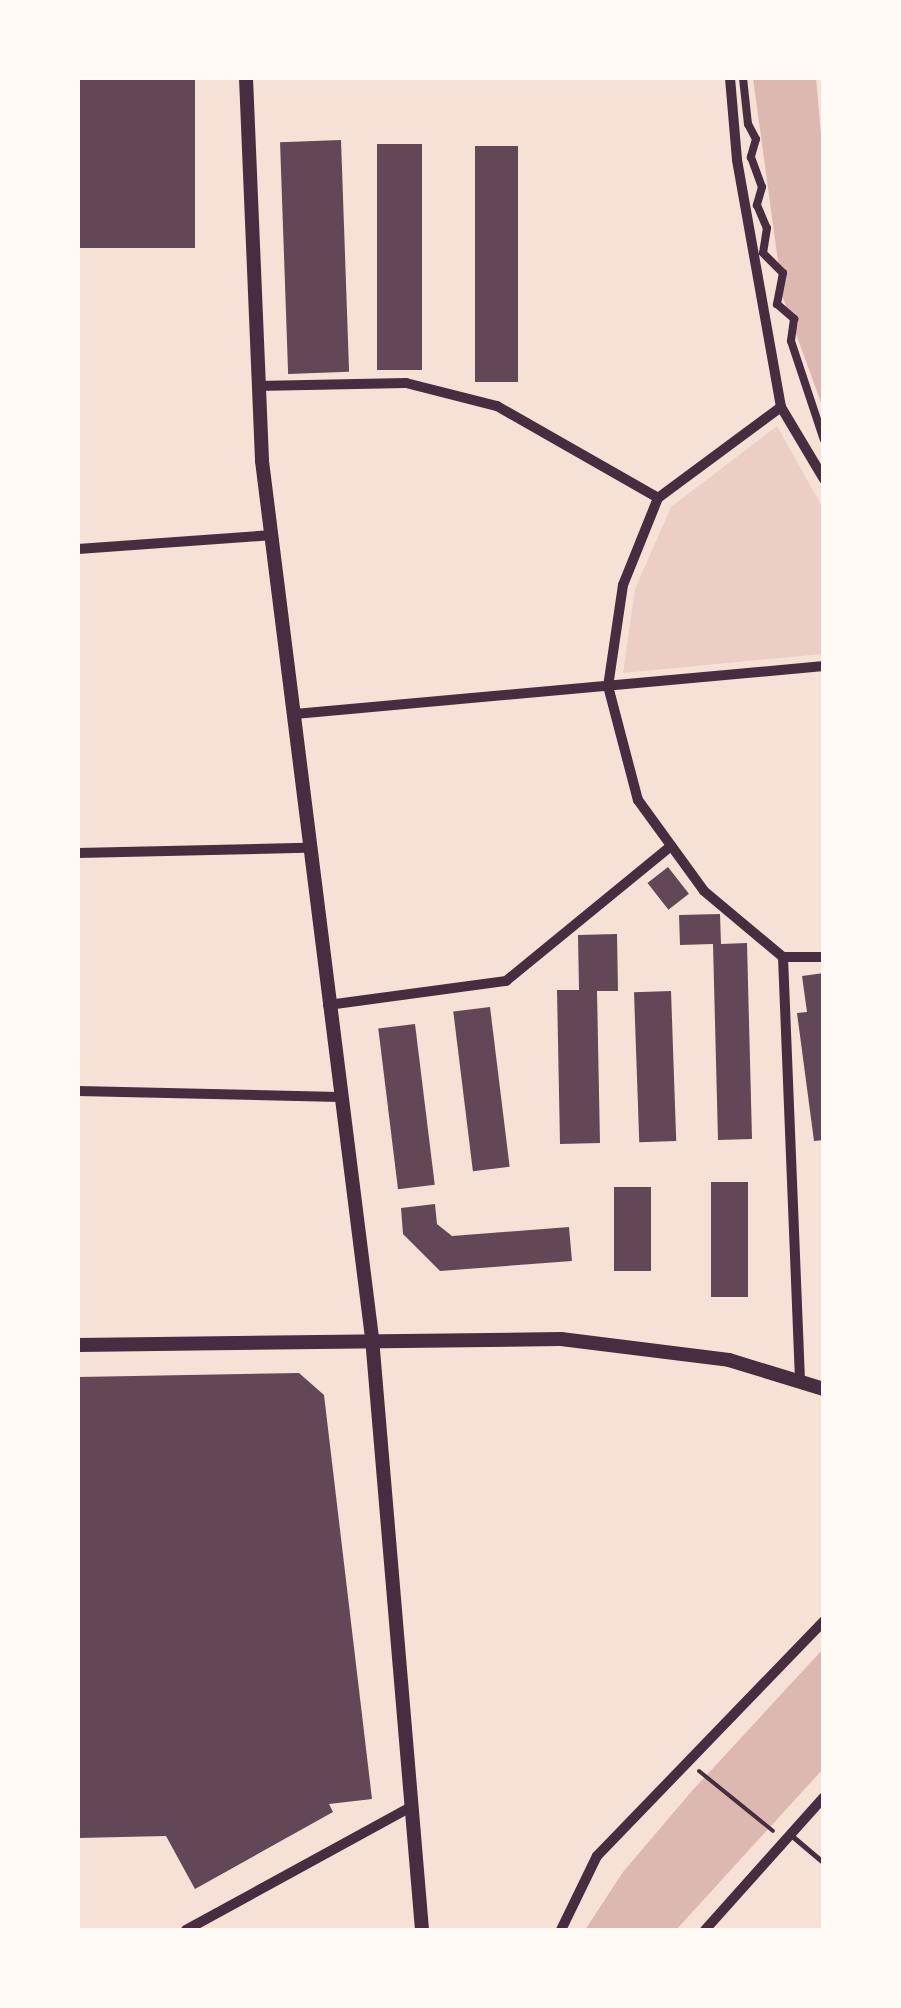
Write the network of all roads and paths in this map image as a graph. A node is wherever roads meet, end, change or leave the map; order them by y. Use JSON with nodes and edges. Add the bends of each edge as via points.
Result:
{"nodes":[{"id":1,"x":246,"y":78,"type":"edge"},
{"id":2,"x":730,"y":78,"type":"edge"},
{"id":3,"x":744,"y":78,"type":"edge"},
{"id":4,"x":257,"y":386,"type":"junction"},
{"id":5,"x":780,"y":407,"type":"junction"},
{"id":6,"x":824,"y":440,"type":"edge"},
{"id":7,"x":824,"y":479,"type":"edge"},
{"id":8,"x":658,"y":498,"type":"junction"},
{"id":9,"x":272,"y":535,"type":"junction"},
{"id":10,"x":78,"y":548,"type":"edge"},
{"id":11,"x":824,"y":666,"type":"edge"},
{"id":12,"x":608,"y":686,"type":"junction"},
{"id":13,"x":295,"y":714,"type":"junction"},
{"id":14,"x":672,"y":846,"type":"junction"},
{"id":15,"x":307,"y":848,"type":"junction"},
{"id":16,"x":78,"y":853,"type":"edge"},
{"id":17,"x":783,"y":957,"type":"junction"},
{"id":18,"x":824,"y":957,"type":"edge"},
{"id":19,"x":328,"y":1005,"type":"junction"},
{"id":20,"x":78,"y":1091,"type":"edge"},
{"id":21,"x":340,"y":1098,"type":"junction"},
{"id":22,"x":372,"y":1338,"type":"junction"},
{"id":23,"x":78,"y":1345,"type":"edge"},
{"id":24,"x":800,"y":1382,"type":"junction"},
{"id":25,"x":824,"y":1390,"type":"edge"},
{"id":26,"x":824,"y":1621,"type":"edge"},
{"id":27,"x":699,"y":1771,"type":"dead end"},
{"id":28,"x":824,"y":1796,"type":"edge"},
{"id":29,"x":412,"y":1808,"type":"junction"},
{"id":30,"x":772,"y":1830,"type":"dead end"},
{"id":31,"x":790,"y":1834,"type":"junction"},
{"id":32,"x":824,"y":1863,"type":"edge"},
{"id":33,"x":186,"y":1930,"type":"edge"},
{"id":34,"x":422,"y":1930,"type":"edge"},
{"id":35,"x":561,"y":1930,"type":"edge"},
{"id":36,"x":705,"y":1930,"type":"edge"}],
"edges":[{"from":1,"to":4,"type":"street"},
{"from":2,"to":5,"type":"street","via":[[740,180]]},
{"from":3,"to":6,"type":"street","via":[[762,187],[757,205],[767,228],[764,253],[783,272],[777,304],[794,318],[791,342]]},
{"from":4,"to":8,"type":"street","via":[[406,383],[497,406]]},
{"from":4,"to":9,"type":"street"},
{"from":5,"to":7,"type":"street"},
{"from":5,"to":8,"type":"street"},
{"from":8,"to":12,"type":"street","via":[[623,584]]},
{"from":9,"to":10,"type":"street"},
{"from":9,"to":13,"type":"street"},
{"from":11,"to":12,"type":"street"},
{"from":12,"to":13,"type":"street"},
{"from":12,"to":14,"type":"street","via":[[638,800]]},
{"from":13,"to":15,"type":"street"},
{"from":14,"to":17,"type":"street","via":[[704,892]]},
{"from":14,"to":19,"type":"street","via":[[506,981]]},
{"from":15,"to":16,"type":"street"},
{"from":15,"to":19,"type":"street"},
{"from":17,"to":18,"type":"street"},
{"from":17,"to":24,"type":"street"},
{"from":19,"to":21,"type":"street"},
{"from":20,"to":21,"type":"street"},
{"from":21,"to":22,"type":"street"},
{"from":22,"to":23,"type":"street"},
{"from":22,"to":24,"type":"street","via":[[561,1339],[729,1360]]},
{"from":22,"to":29,"type":"street"},
{"from":24,"to":25,"type":"street"},
{"from":26,"to":35,"type":"street","via":[[597,1856]]},
{"from":27,"to":30,"type":"path"},
{"from":28,"to":31,"type":"street"},
{"from":29,"to":33,"type":"street"},
{"from":29,"to":34,"type":"street"},
{"from":31,"to":32,"type":"lane"},
{"from":31,"to":36,"type":"street"}]}
